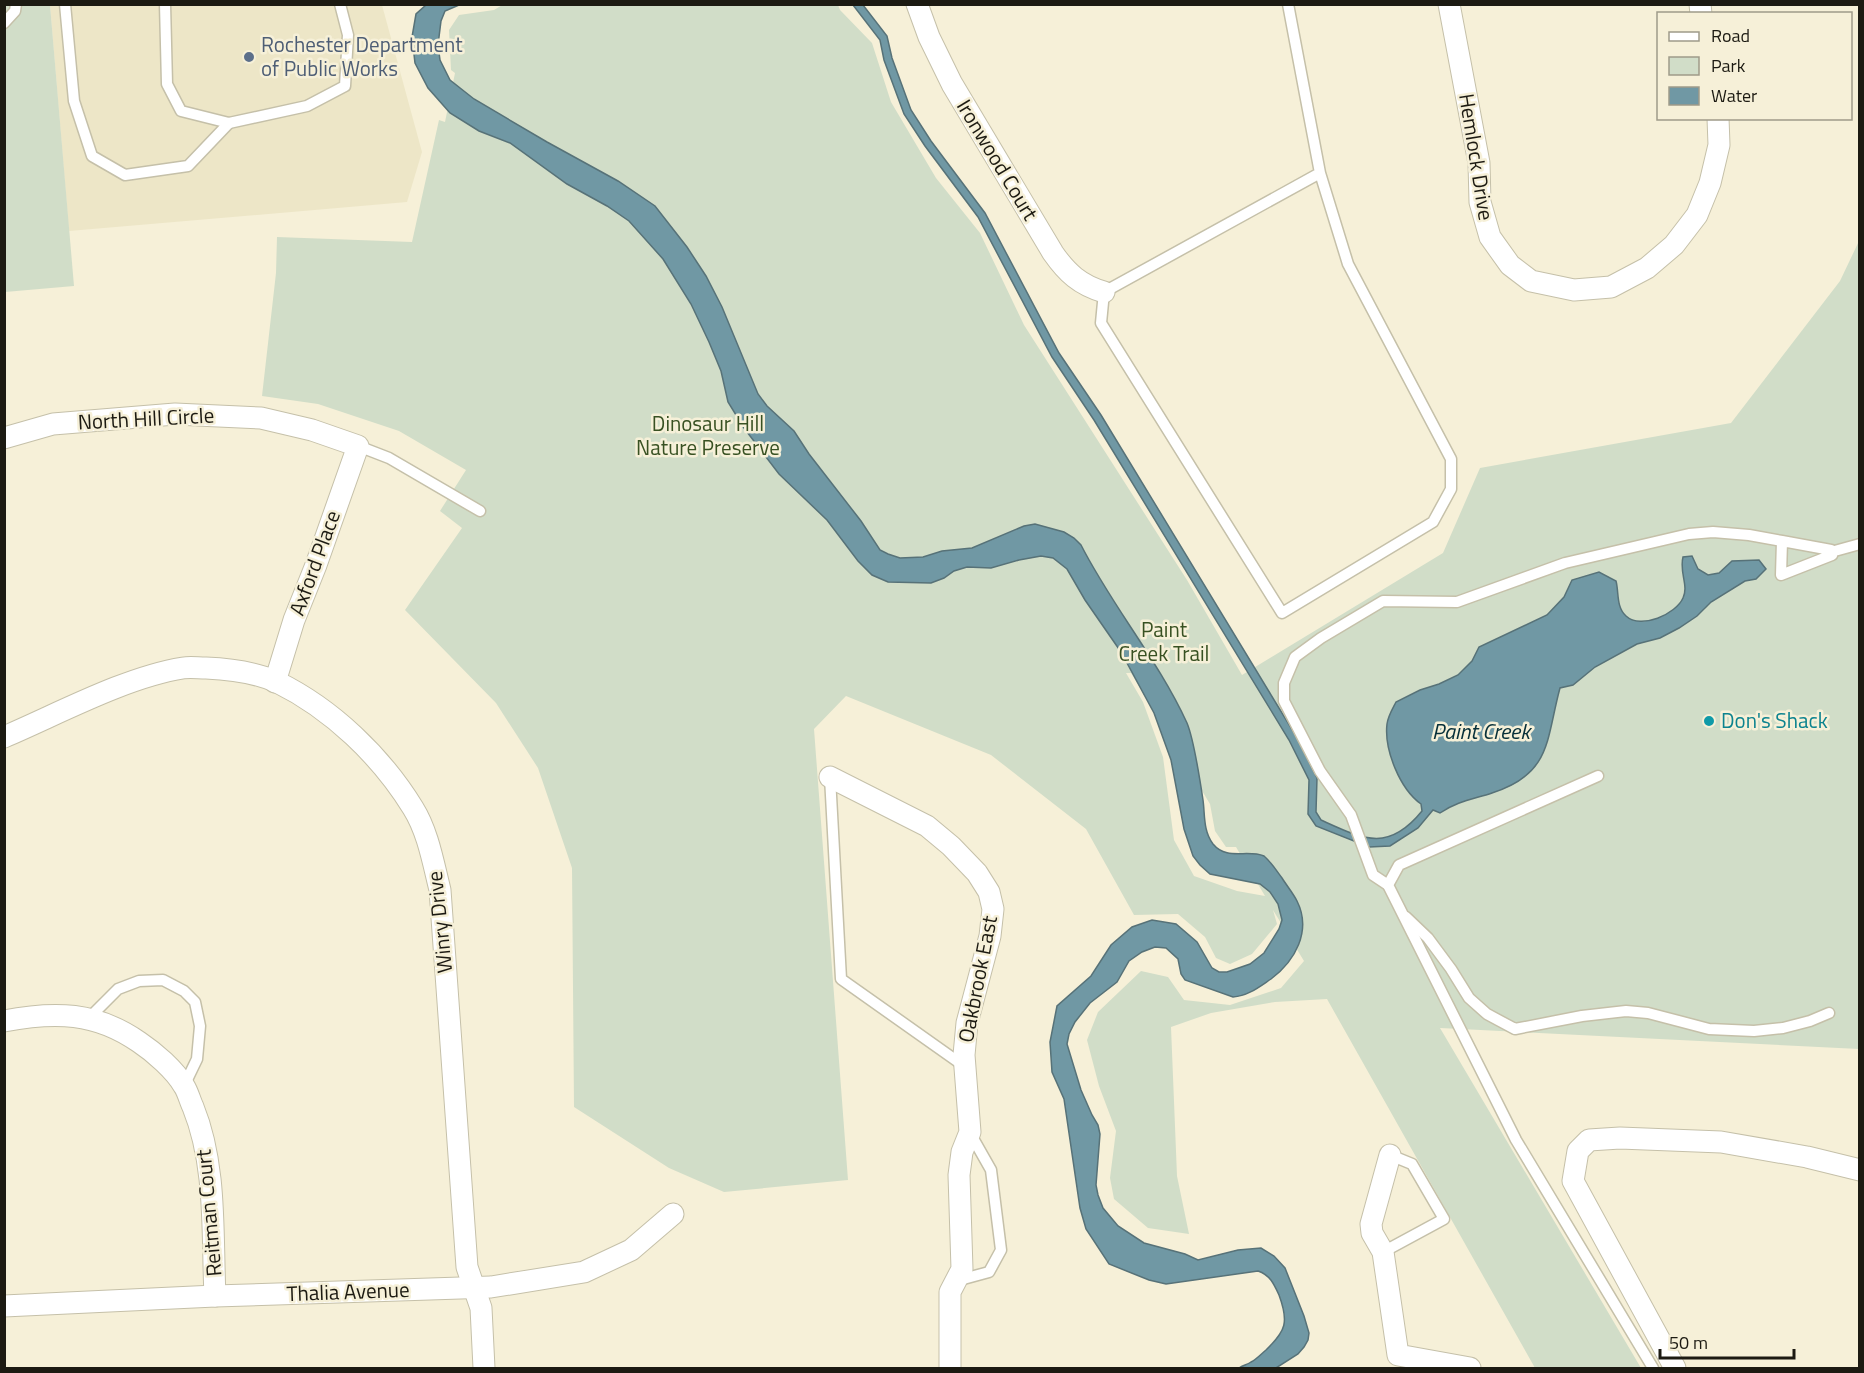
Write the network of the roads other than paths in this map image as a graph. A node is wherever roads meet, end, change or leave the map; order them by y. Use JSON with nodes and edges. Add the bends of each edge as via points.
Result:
{"nodes":[{"id":1,"x":16,"y":4,"type":"edge"},
{"id":2,"x":65,"y":4,"type":"edge"},
{"id":3,"x":165,"y":4,"type":"edge"},
{"id":4,"x":340,"y":4,"type":"edge"},
{"id":5,"x":917,"y":4,"type":"edge"},
{"id":6,"x":1288,"y":4,"type":"edge"},
{"id":7,"x":1449,"y":4,"type":"edge"},
{"id":8,"x":4,"y":22,"type":"edge"},
{"id":9,"x":1718,"y":120,"type":"edge"},
{"id":10,"x":229,"y":123,"type":"junction"},
{"id":11,"x":1320,"y":173,"type":"junction"},
{"id":12,"x":1104,"y":292,"type":"junction"},
{"id":13,"x":4,"y":438,"type":"edge"},
{"id":14,"x":358,"y":446,"type":"junction"},
{"id":15,"x":480,"y":511,"type":"dead end"},
{"id":16,"x":1782,"y":541,"type":"junction"},
{"id":17,"x":1860,"y":544,"type":"edge"},
{"id":18,"x":1831,"y":552,"type":"junction"},
{"id":19,"x":275,"y":682,"type":"junction"},
{"id":20,"x":4,"y":738,"type":"edge"},
{"id":21,"x":1598,"y":776,"type":"dead end"},
{"id":22,"x":830,"y":777,"type":"joint"},
{"id":23,"x":1388,"y":885,"type":"junction"},
{"id":24,"x":1400,"y":910,"type":"junction"},
{"id":25,"x":1829,"y":1013,"type":"dead end"},
{"id":26,"x":89,"y":1018,"type":"junction"},
{"id":27,"x":4,"y":1021,"type":"edge"},
{"id":28,"x":964,"y":1066,"type":"junction"},
{"id":29,"x":184,"y":1086,"type":"junction"},
{"id":30,"x":970,"y":1132,"type":"junction"},
{"id":31,"x":1390,"y":1155,"type":"joint"},
{"id":32,"x":1860,"y":1170,"type":"edge"},
{"id":33,"x":673,"y":1214,"type":"dead end"},
{"id":34,"x":1383,"y":1252,"type":"junction"},
{"id":35,"x":956,"y":1281,"type":"junction"},
{"id":36,"x":475,"y":1288,"type":"junction"},
{"id":37,"x":215,"y":1296,"type":"junction"},
{"id":38,"x":4,"y":1306,"type":"edge"},
{"id":39,"x":484,"y":1368,"type":"edge"},
{"id":40,"x":950,"y":1368,"type":"edge"},
{"id":41,"x":1470,"y":1368,"type":"edge"},
{"id":42,"x":1653,"y":1368,"type":"edge"},
{"id":43,"x":1676,"y":1368,"type":"edge"}],
"edges":[{"from":1,"to":8,"type":"lane","via":[[15,11]]},
{"from":2,"to":10,"type":"lane","via":[[74,101],[93,156],[125,175],[188,166]]},
{"from":3,"to":10,"type":"lane","via":[[167,84],[180,111]]},
{"from":4,"to":10,"type":"lane","via":[[348,35],[345,86],[307,106]]},
{"from":5,"to":12,"type":"street","name":"Ironwood Court","via":[[952,84],[1053,253],[1077,281]]},
{"from":6,"to":11,"type":"lane"},
{"from":7,"to":9,"type":"street","name":"Hemlock Drive","via":[[1479,163],[1480,202],[1490,237],[1510,265],[1531,280],[1574,290],[1611,287],[1647,268],[1674,245],[1697,215],[1710,183],[1719,145]]},
{"from":11,"to":12,"type":"lane"},
{"from":11,"to":12,"type":"lane","via":[[1348,264],[1451,459],[1451,489],[1433,522],[1282,613],[1101,323]]},
{"from":13,"to":14,"type":"street","name":"North Hill Circle","via":[[53,424],[176,414],[261,418]]},
{"from":14,"to":15,"type":"lane","via":[[389,458]]},
{"from":14,"to":19,"type":"street","name":"Axford Place"},
{"from":16,"to":18,"type":"lane"},
{"from":16,"to":18,"type":"lane","via":[[1781,575],[1832,555]]},
{"from":16,"to":23,"type":"lane","via":[[1713,532],[1689,534],[1565,563],[1457,603],[1383,601],[1295,657],[1284,683],[1284,701],[1320,771],[1351,815],[1373,875]]},
{"from":17,"to":18,"type":"lane"},
{"from":19,"to":20,"type":"street","name":"Winry Drive","via":[[228,669],[185,667],[121,686]]},
{"from":19,"to":36,"type":"street","name":"Winry Drive","via":[[312,702],[351,733],[386,770],[414,809],[429,842],[440,890],[467,1267]]},
{"from":21,"to":23,"type":"lane","via":[[1399,865]]},
{"from":22,"to":28,"type":"lane","via":[[841,979]]},
{"from":22,"to":28,"type":"street","name":"Oakbrook East","via":[[927,826],[977,873],[989,892],[993,909],[990,936],[967,1023]]},
{"from":23,"to":24,"type":"lane"},
{"from":24,"to":25,"type":"lane","via":[[1428,938],[1469,998],[1487,1014],[1515,1029],[1626,1011],[1709,1029],[1754,1031],[1801,1023]]},
{"from":24,"to":42,"type":"lane","via":[[1516,1140]]},
{"from":26,"to":27,"type":"street","name":"Reitman Court","via":[[57,1015]]},
{"from":26,"to":29,"type":"street","name":"Reitman Court","via":[[123,1031],[153,1052]]},
{"from":26,"to":29,"type":"lane","via":[[118,989],[140,981],[163,980],[184,991],[195,1002],[200,1026],[197,1059]]},
{"from":28,"to":30,"type":"street","name":"Oakbrook East"},
{"from":29,"to":37,"type":"street","name":"Reitman Court","via":[[200,1125],[209,1172]]},
{"from":30,"to":35,"type":"street","name":"Oakbrook East","via":[[959,1175],[962,1269]]},
{"from":30,"to":35,"type":"lane","via":[[991,1170],[1000,1250],[989,1272]]},
{"from":31,"to":34,"type":"street","via":[[1371,1224]]},
{"from":31,"to":34,"type":"lane","via":[[1412,1164],[1444,1219]]},
{"from":32,"to":43,"type":"street","via":[[1721,1142],[1620,1138],[1589,1140],[1578,1151],[1573,1181]]},
{"from":33,"to":36,"type":"street","name":"Thalia Avenue","via":[[631,1250],[584,1272]]},
{"from":34,"to":41,"type":"street","via":[[1398,1355]]},
{"from":35,"to":40,"type":"street","name":"Oakbrook East","via":[[951,1292]]},
{"from":36,"to":37,"type":"street","name":"Thalia Avenue"},
{"from":36,"to":39,"type":"street","name":"Winry Drive","via":[[481,1311]]},
{"from":37,"to":38,"type":"street","name":"Thalia Avenue"}]}
